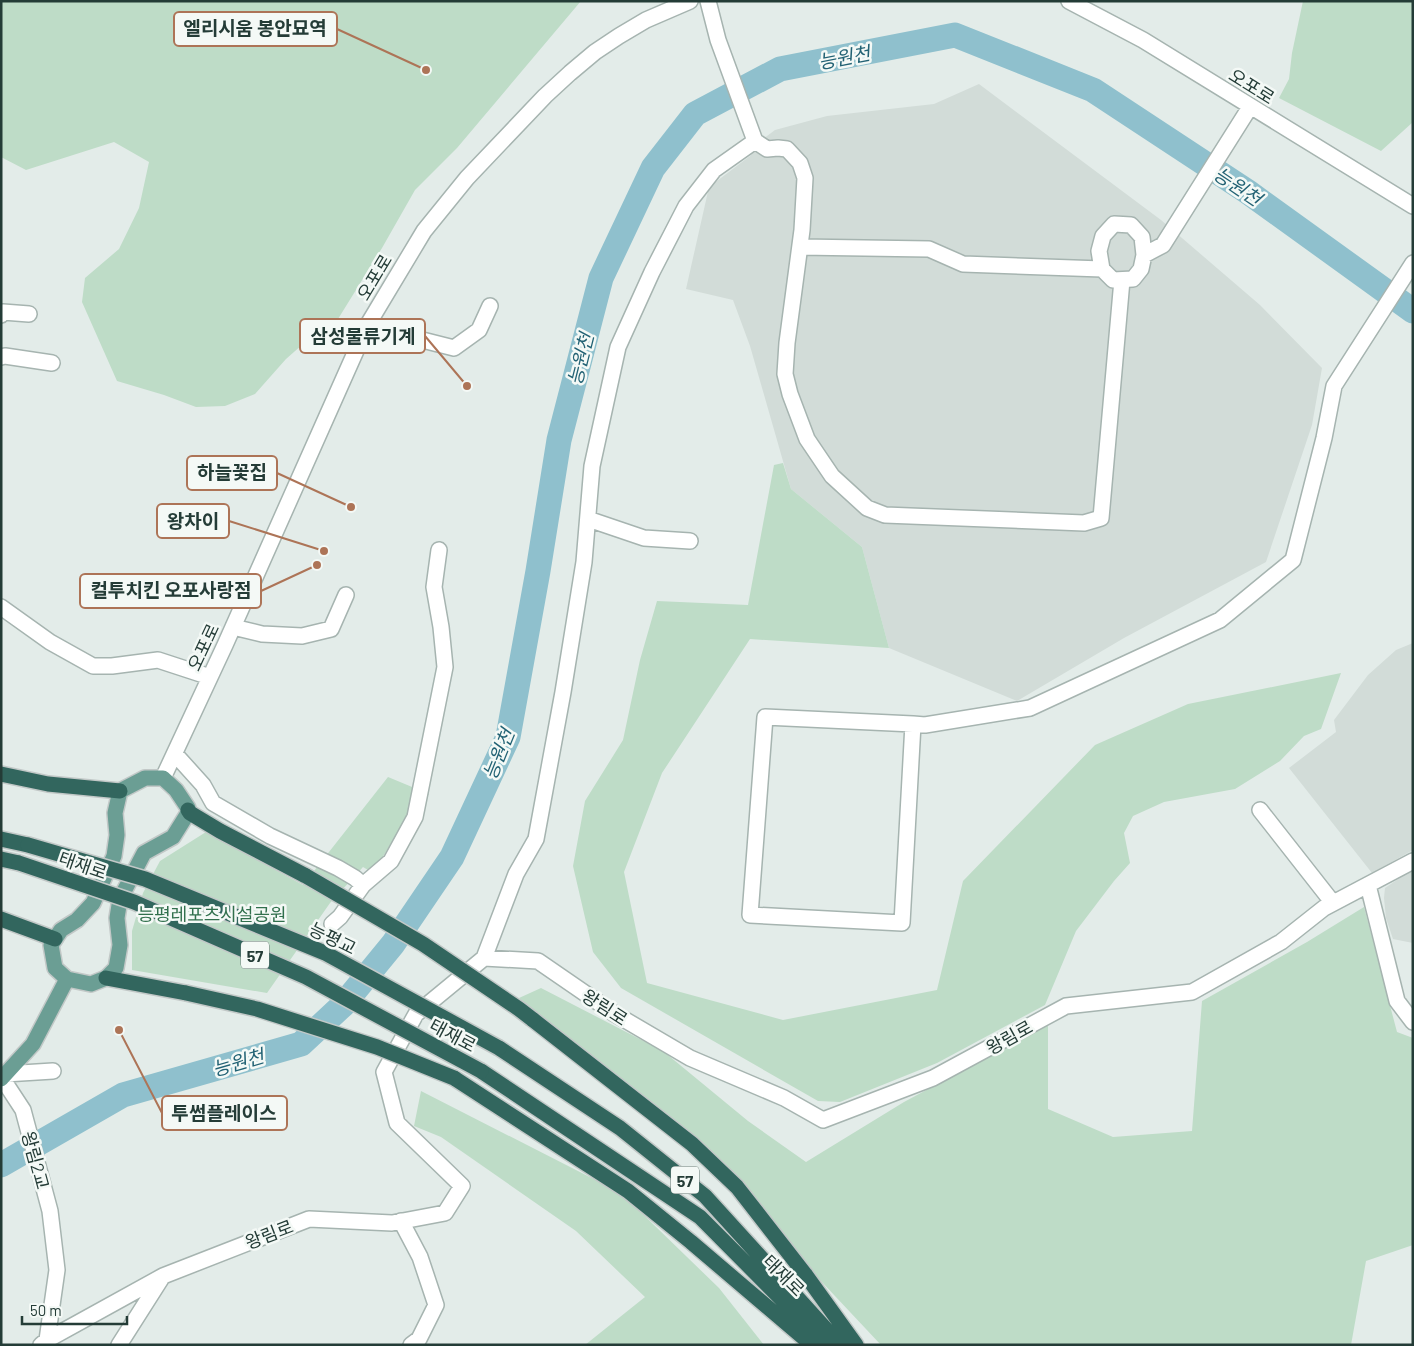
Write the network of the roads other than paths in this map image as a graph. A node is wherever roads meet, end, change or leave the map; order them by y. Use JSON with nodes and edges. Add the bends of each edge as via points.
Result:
{"nodes":[{"id":1,"x":690,"y":1,"type":"edge"},
{"id":2,"x":708,"y":1,"type":"edge"},
{"id":3,"x":1069,"y":1,"type":"edge"},
{"id":4,"x":1250,"y":107,"type":"junction"},
{"id":5,"x":755,"y":141,"type":"junction"},
{"id":6,"x":1413,"y":206,"type":"edge"},
{"id":7,"x":800,"y":247,"type":"junction"},
{"id":8,"x":1144,"y":254,"type":"junction"},
{"id":9,"x":1413,"y":263,"type":"edge"},
{"id":10,"x":1102,"y":270,"type":"junction"},
{"id":11,"x":1122,"y":280,"type":"junction"},
{"id":12,"x":490,"y":306,"type":"dead end"},
{"id":13,"x":29,"y":314,"type":"dead end"},
{"id":14,"x":1,"y":315,"type":"edge"},
{"id":15,"x":367,"y":326,"type":"junction"},
{"id":16,"x":1,"y":357,"type":"edge"},
{"id":17,"x":52,"y":363,"type":"dead end"},
{"id":18,"x":588,"y":519,"type":"junction"},
{"id":19,"x":690,"y":541,"type":"dead end"},
{"id":20,"x":439,"y":550,"type":"dead end"},
{"id":21,"x":346,"y":595,"type":"dead end"},
{"id":22,"x":1,"y":607,"type":"edge"},
{"id":23,"x":233,"y":627,"type":"junction"},
{"id":24,"x":210,"y":677,"type":"junction"},
{"id":25,"x":913,"y":724,"type":"junction"},
{"id":26,"x":175,"y":754,"type":"junction"},
{"id":27,"x":1,"y":774,"type":"edge"},
{"id":28,"x":164,"y":778,"type":"junction"},
{"id":29,"x":120,"y":791,"type":"junction"},
{"id":30,"x":188,"y":810,"type":"junction"},
{"id":31,"x":1260,"y":810,"type":"dead end"},
{"id":32,"x":1,"y":839,"type":"edge"},
{"id":33,"x":1,"y":859,"type":"edge"},
{"id":34,"x":1413,"y":861,"type":"edge"},
{"id":35,"x":363,"y":885,"type":"junction"},
{"id":36,"x":1368,"y":885,"type":"junction"},
{"id":37,"x":1332,"y":904,"type":"junction"},
{"id":38,"x":1,"y":919,"type":"edge"},
{"id":39,"x":332,"y":924,"type":"dead end"},
{"id":40,"x":55,"y":939,"type":"junction"},
{"id":41,"x":484,"y":958,"type":"junction"},
{"id":42,"x":106,"y":978,"type":"junction"},
{"id":43,"x":67,"y":979,"type":"junction"},
{"id":44,"x":1413,"y":1022,"type":"edge"},
{"id":45,"x":499,"y":1048,"type":"joint"},
{"id":46,"x":53,"y":1071,"type":"dead end"},
{"id":47,"x":3,"y":1077,"type":"edge"},
{"id":48,"x":401,"y":1221,"type":"junction"},
{"id":49,"x":163,"y":1276,"type":"junction"},
{"id":50,"x":44,"y":1342,"type":"edge"},
{"id":51,"x":119,"y":1345,"type":"edge"},
{"id":52,"x":411,"y":1345,"type":"edge"},
{"id":53,"x":812,"y":1345,"type":"edge"},
{"id":54,"x":826,"y":1345,"type":"edge"},
{"id":55,"x":842,"y":1345,"type":"edge"},
{"id":56,"x":856,"y":1345,"type":"edge"}],
"edges":[{"from":1,"to":15,"type":"street","name":"오포로","via":[[619,36],[595,52],[545,96],[467,178],[424,231]]},
{"from":2,"to":5,"type":"street","via":[[718,40]]},
{"from":3,"to":4,"type":"street","name":"오포로","via":[[1142,40]]},
{"from":4,"to":6,"type":"street","name":"오포로"},
{"from":4,"to":8,"type":"street","via":[[1163,245]]},
{"from":5,"to":7,"type":"street","via":[[767,149],[787,149],[800,163],[805,178]]},
{"from":5,"to":18,"type":"street","via":[[714,170],[686,206],[618,347],[592,466]]},
{"from":7,"to":10,"type":"street","via":[[929,249],[963,264]]},
{"from":7,"to":11,"type":"street","via":[[787,343],[785,374],[790,394],[807,439],[832,476],[867,508],[885,515],[1084,523],[1101,518]]},
{"from":8,"to":10,"type":"street","via":[[1142,237],[1131,225],[1114,224],[1103,236],[1099,251]]},
{"from":8,"to":11,"type":"street","via":[[1141,269],[1133,280]]},
{"from":9,"to":25,"type":"street","via":[[1334,386],[1293,560],[1220,620],[1030,708],[925,725]]},
{"from":10,"to":11,"type":"street","via":[[1113,280]]},
{"from":12,"to":15,"type":"street","via":[[480,330],[454,348]]},
{"from":13,"to":14,"type":"street","via":[[3,312]]},
{"from":15,"to":23,"type":"street","name":"오포로"},
{"from":16,"to":17,"type":"street"},
{"from":18,"to":19,"type":"street","via":[[644,538]]},
{"from":18,"to":41,"type":"street","via":[[563,692],[536,839],[516,874]]},
{"from":20,"to":35,"type":"street","via":[[434,587],[445,667],[415,817],[391,861]]},
{"from":21,"to":23,"type":"street","via":[[331,629],[302,636],[262,634]]},
{"from":22,"to":24,"type":"street","via":[[50,642],[93,666],[158,660]]},
{"from":23,"to":24,"type":"street","name":"오포로"},
{"from":24,"to":26,"type":"street","name":"오포로"},
{"from":25,"to":25,"type":"street","via":[[765,717],[750,914],[902,923]]},
{"from":26,"to":28,"type":"street","name":"오포로"},
{"from":26,"to":35,"type":"street","via":[[203,785],[214,804],[270,836],[338,868]]},
{"from":27,"to":29,"type":"highway","via":[[48,784]]},
{"from":28,"to":29,"type":"main road","via":[[145,778]]},
{"from":28,"to":30,"type":"main road"},
{"from":29,"to":40,"type":"main road","via":[[115,813],[117,835],[114,856],[93,903]]},
{"from":30,"to":42,"type":"main road","via":[[173,837],[144,853],[120,899],[117,918],[120,945],[116,968]]},
{"from":30,"to":56,"type":"highway","bridge":true,"via":[[423,944],[532,1019],[692,1144],[737,1187]]},
{"from":31,"to":37,"type":"street"},
{"from":32,"to":45,"type":"highway","name":"능평교","number":"57","bridge":true,"via":[[145,879],[325,953]]},
{"from":33,"to":54,"type":"highway","name":"태재로","number":"57","bridge":true,"via":[[134,902],[306,977],[481,1071],[700,1217]]},
{"from":34,"to":36,"type":"street","name":"왕림로"},
{"from":35,"to":39,"type":"street"},
{"from":36,"to":37,"type":"street","name":"왕림로"},
{"from":36,"to":44,"type":"street","via":[[1397,1001]]},
{"from":37,"to":41,"type":"street","name":"왕림로","via":[[1282,942],[1192,992],[1066,1006],[934,1078],[823,1120],[784,1098],[690,1058],[615,1014],[538,962]]},
{"from":38,"to":40,"type":"highway"},
{"from":40,"to":43,"type":"main road","via":[[51,945],[55,968]]},
{"from":41,"to":48,"type":"street","name":"왕림로","via":[[416,1014],[384,1072],[397,1123],[462,1186],[445,1213]]},
{"from":42,"to":43,"type":"main road","via":[[91,984]]},
{"from":42,"to":53,"type":"highway","bridge":true,"via":[[257,1009],[377,1048],[454,1078],[628,1191]]},
{"from":43,"to":47,"type":"main road","via":[[33,1044]]},
{"from":45,"to":55,"type":"highway","name":"태재로","number":"57","via":[[620,1128],[706,1196]]},
{"from":46,"to":47,"type":"street"},
{"from":47,"to":50,"type":"street","name":"왕림2교","via":[[23,1110],[50,1211],[57,1270]]},
{"from":48,"to":49,"type":"street","name":"왕림로","via":[[309,1219]]},
{"from":48,"to":52,"type":"street","via":[[420,1257],[436,1305],[419,1339]]},
{"from":49,"to":50,"type":"street","name":"왕림로"},
{"from":49,"to":51,"type":"street"}]}
